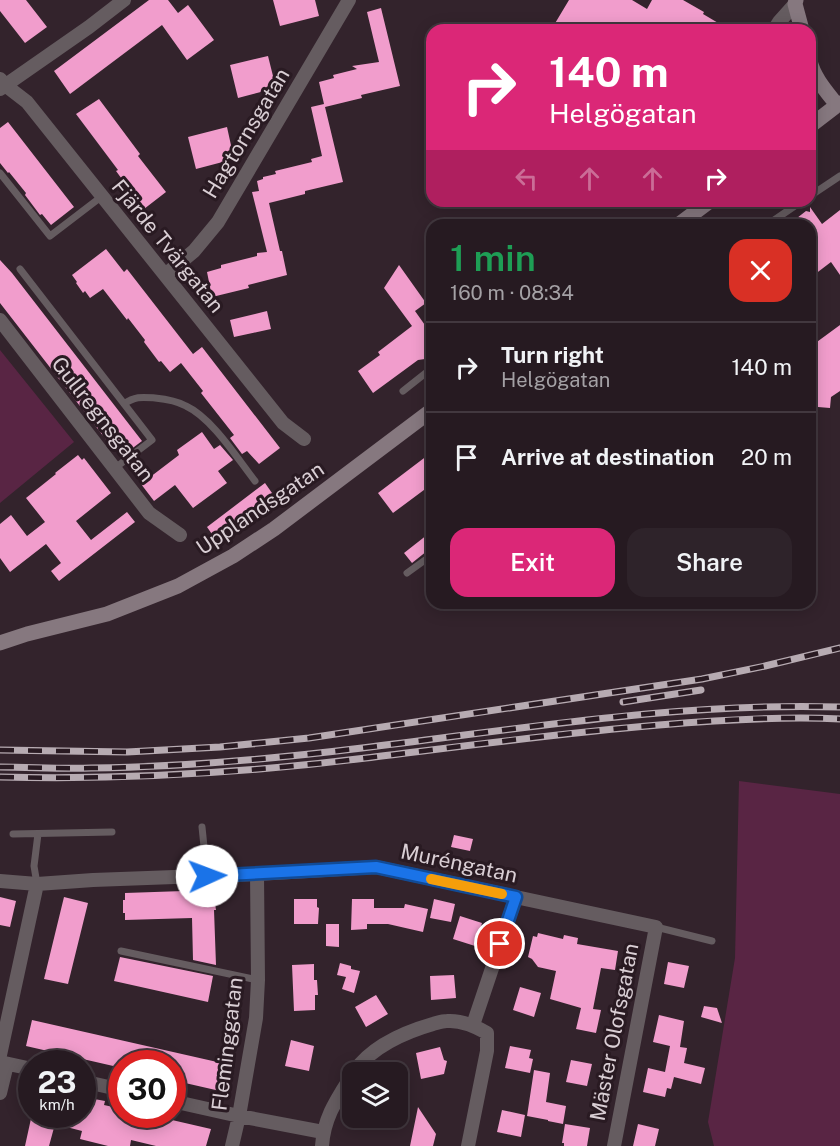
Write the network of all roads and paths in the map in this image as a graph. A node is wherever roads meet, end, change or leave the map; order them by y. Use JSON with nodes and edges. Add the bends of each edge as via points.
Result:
{"nodes":[{"id":1,"x":124,"y":0,"type":"edge"},
{"id":2,"x":349,"y":0,"type":"edge"},
{"id":3,"x":796,"y":2,"type":"edge"},
{"id":4,"x":778,"y":24,"type":"edge"},
{"id":5,"x":801,"y":24,"type":"edge"},
{"id":6,"x":816,"y":75,"type":"edge"},
{"id":7,"x":2,"y":84,"type":"edge"},
{"id":8,"x":839,"y":106,"type":"edge"},
{"id":9,"x":816,"y":122,"type":"edge"},
{"id":10,"x":0,"y":173,"type":"edge"},
{"id":11,"x":840,"y":176,"type":"edge"},
{"id":12,"x":816,"y":192,"type":"edge"},
{"id":13,"x":101,"y":197,"type":"junction"},
{"id":14,"x":702,"y":207,"type":"edge"},
{"id":15,"x":793,"y":207,"type":"edge"},
{"id":16,"x":686,"y":219,"type":"edge"},
{"id":17,"x":775,"y":219,"type":"edge"},
{"id":18,"x":20,"y":268,"type":"dead end"},
{"id":19,"x":165,"y":275,"type":"junction"},
{"id":20,"x":0,"y":320,"type":"edge"},
{"id":21,"x":426,"y":373,"type":"edge"},
{"id":22,"x":403,"y":391,"type":"dead end"},
{"id":23,"x":124,"y":404,"type":"junction"},
{"id":24,"x":426,"y":415,"type":"edge"},
{"id":25,"x":304,"y":439,"type":"dead end"},
{"id":26,"x":115,"y":468,"type":"junction"},
{"id":27,"x":255,"y":480,"type":"dead end"},
{"id":28,"x":180,"y":535,"type":"dead end"},
{"id":29,"x":426,"y":559,"type":"edge"},
{"id":30,"x":407,"y":573,"type":"dead end"},
{"id":31,"x":0,"y":633,"type":"edge"},
{"id":32,"x":27,"y":634,"type":"junction"},
{"id":33,"x":0,"y":643,"type":"edge"},
{"id":34,"x":202,"y":827,"type":"dead end"},
{"id":35,"x":112,"y":832,"type":"dead end"},
{"id":36,"x":13,"y":834,"type":"dead end"},
{"id":37,"x":38,"y":834,"type":"junction"},
{"id":38,"x":257,"y":874,"type":"junction"},
{"id":39,"x":207,"y":876,"type":"junction"},
{"id":40,"x":0,"y":881,"type":"edge"},
{"id":41,"x":37,"y":884,"type":"junction"},
{"id":42,"x":516,"y":897,"type":"junction"},
{"id":43,"x":656,"y":927,"type":"junction"},
{"id":44,"x":712,"y":941,"type":"dead end"},
{"id":45,"x":121,"y":951,"type":"dead end"},
{"id":46,"x":258,"y":980,"type":"junction"},
{"id":47,"x":473,"y":1025,"type":"junction"},
{"id":48,"x":2,"y":1060,"type":"edge"},
{"id":49,"x":363,"y":1062,"type":"edge"},
{"id":50,"x":18,"y":1065,"type":"edge"},
{"id":51,"x":342,"y":1091,"type":"edge"},
{"id":52,"x":0,"y":1093,"type":"edge"},
{"id":53,"x":186,"y":1104,"type":"edge"},
{"id":54,"x":239,"y":1116,"type":"junction"},
{"id":55,"x":323,"y":1132,"type":"junction"},
{"id":56,"x":232,"y":1146,"type":"edge"},
{"id":57,"x":322,"y":1146,"type":"edge"},
{"id":58,"x":468,"y":1146,"type":"edge"},
{"id":59,"x":614,"y":1146,"type":"edge"}],
"edges":[{"from":1,"to":7,"type":"street"},
{"from":2,"to":19,"type":"street","name":"Hagtornsgatan","via":[[218,222],[194,251]]},
{"from":3,"to":4,"type":"street"},
{"from":3,"to":5,"type":"main road"},
{"from":6,"to":8,"type":"main road"},
{"from":7,"to":13,"type":"street","name":"Fjärde Tvärgatan","via":[[27,102]]},
{"from":8,"to":9,"type":"main road"},
{"from":10,"to":13,"type":"lane","via":[[50,236]]},
{"from":11,"to":12,"type":"lane"},
{"from":13,"to":19,"type":"street","name":"Fjärde Tvärgatan"},
{"from":14,"to":16,"type":"main road"},
{"from":15,"to":17,"type":"lane"},
{"from":18,"to":23,"type":"lane"},
{"from":19,"to":25,"type":"street","name":"Fjärde Tvärgatan","via":[[283,423]]},
{"from":20,"to":26,"type":"street","name":"Gullregnsgatan"},
{"from":21,"to":22,"type":"lane"},
{"from":23,"to":26,"type":"lane","via":[[152,440]]},
{"from":23,"to":27,"type":"lane","via":[[132,398],[144,397],[187,406],[210,423]]},
{"from":24,"to":32,"type":"main road","name":"Upplandsgatan","via":[[233,556],[178,586],[107,614]]},
{"from":26,"to":28,"type":"street","name":"Gullregnsgatan","via":[[149,513]]},
{"from":29,"to":30,"type":"lane"},
{"from":31,"to":32,"type":"main road","name":"Upplandsgatan"},
{"from":32,"to":33,"type":"main road","name":"Upplandsgatan"},
{"from":34,"to":39,"type":"lane"},
{"from":35,"to":37,"type":"lane"},
{"from":36,"to":37,"type":"lane"},
{"from":37,"to":41,"type":"lane","via":[[34,866]]},
{"from":38,"to":39,"type":"street","name":"Muréngatan"},
{"from":38,"to":42,"type":"street","name":"Muréngatan","via":[[376,867]]},
{"from":38,"to":46,"type":"street","name":"Fleminggatan"},
{"from":39,"to":41,"type":"street","name":"Muréngatan"},
{"from":40,"to":41,"type":"street","name":"Muréngatan"},
{"from":41,"to":48,"type":"street"},
{"from":42,"to":43,"type":"street","name":"Muréngatan"},
{"from":42,"to":47,"type":"street"},
{"from":43,"to":44,"type":"lane"},
{"from":43,"to":59,"type":"street","name":"Mäster Olofsgatan"},
{"from":45,"to":46,"type":"lane"},
{"from":46,"to":54,"type":"street","name":"Fleminggatan","via":[[256,1018]]},
{"from":47,"to":49,"type":"street","via":[[446,1021],[417,1029],[391,1040]]},
{"from":47,"to":58,"type":"street","via":[[487,1033],[487,1051]]},
{"from":48,"to":50,"type":"street"},
{"from":48,"to":52,"type":"street"},
{"from":51,"to":55,"type":"street"},
{"from":53,"to":54,"type":"street"},
{"from":54,"to":55,"type":"street"},
{"from":54,"to":56,"type":"street","name":"Fleminggatan"},
{"from":55,"to":57,"type":"street"}]}
